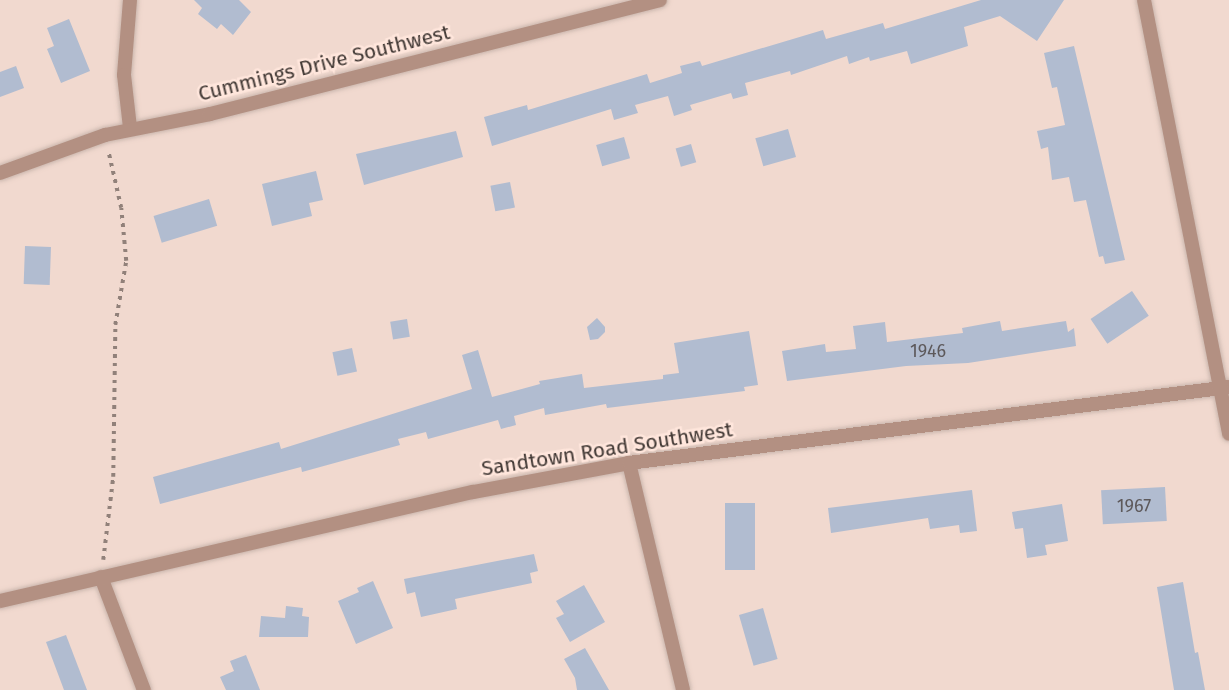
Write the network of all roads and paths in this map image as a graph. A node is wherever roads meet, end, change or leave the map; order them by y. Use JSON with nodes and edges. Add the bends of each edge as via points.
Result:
{"nodes":[{"id":1,"x":130,"y":0,"type":"edge"},
{"id":2,"x":660,"y":0,"type":"edge"},
{"id":3,"x":1144,"y":0,"type":"edge"},
{"id":4,"x":131,"y":128,"type":"junction"},
{"id":5,"x":105,"y":135,"type":"junction"},
{"id":6,"x":0,"y":173,"type":"edge"},
{"id":7,"x":1225,"y":387,"type":"edge"},
{"id":8,"x":1229,"y":434,"type":"edge"},
{"id":9,"x":629,"y":463,"type":"junction"},
{"id":10,"x":101,"y":577,"type":"junction"},
{"id":11,"x":0,"y":601,"type":"edge"},
{"id":12,"x":144,"y":690,"type":"edge"},
{"id":13,"x":682,"y":690,"type":"edge"}],
"edges":[{"from":1,"to":4,"type":"street","via":[[124,75]]},
{"from":2,"to":4,"type":"street","name":"Cummings Drive Southwest","via":[[210,114]]},
{"from":3,"to":7,"type":"street"},
{"from":4,"to":5,"type":"street","name":"Cummings Drive Southwest"},
{"from":5,"to":6,"type":"street","name":"Cummings Drive Southwest"},
{"from":5,"to":10,"type":"path","via":[[121,208],[126,261],[115,325],[113,477]]},
{"from":7,"to":8,"type":"street"},
{"from":7,"to":9,"type":"street","name":"Sandtown Road Southwest"},
{"from":9,"to":10,"type":"street","name":"Sandtown Road Southwest","via":[[473,492]]},
{"from":9,"to":13,"type":"street"},
{"from":10,"to":11,"type":"street","name":"Sandtown Road Southwest"},
{"from":10,"to":12,"type":"street"}]}
